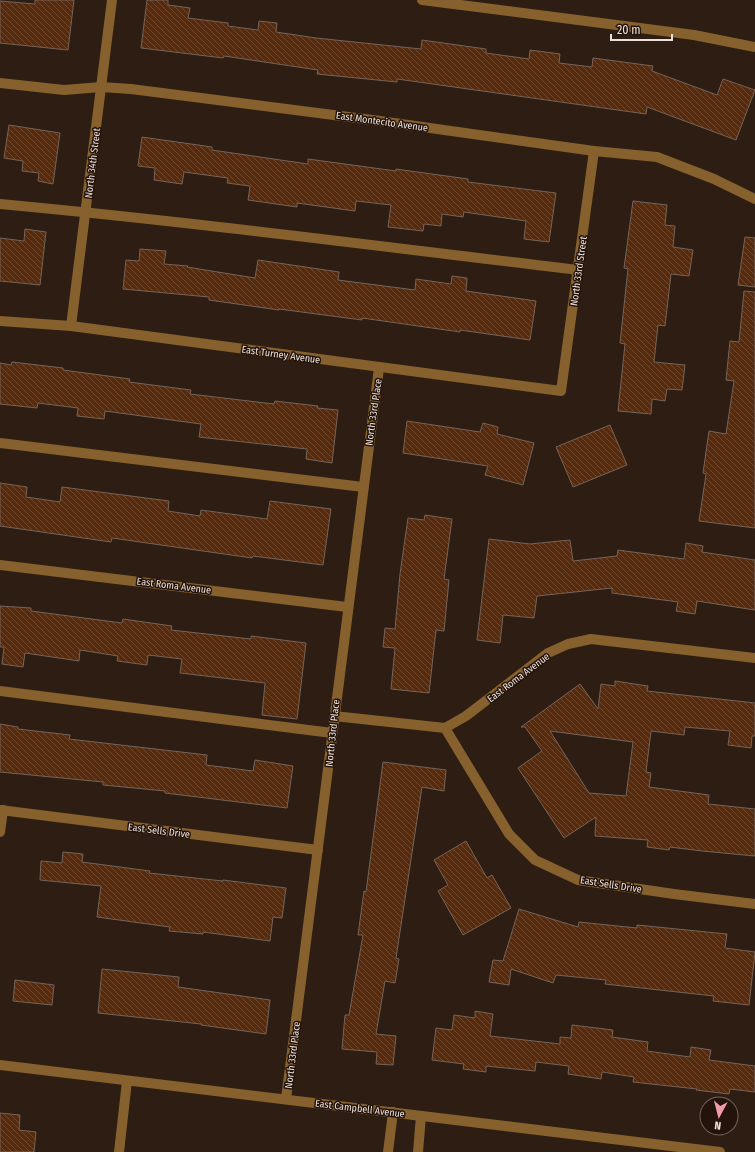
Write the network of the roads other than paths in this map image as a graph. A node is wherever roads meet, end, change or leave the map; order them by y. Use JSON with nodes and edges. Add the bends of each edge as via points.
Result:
{"nodes":[{"id":1,"x":112,"y":0,"type":"edge"},
{"id":2,"x":422,"y":0,"type":"edge"},
{"id":3,"x":755,"y":47,"type":"edge"},
{"id":4,"x":0,"y":83,"type":"edge"},
{"id":5,"x":101,"y":87,"type":"junction"},
{"id":6,"x":594,"y":151,"type":"junction"},
{"id":7,"x":755,"y":199,"type":"edge"},
{"id":8,"x":0,"y":204,"type":"edge"},
{"id":9,"x":86,"y":212,"type":"junction"},
{"id":10,"x":578,"y":270,"type":"junction"},
{"id":11,"x":0,"y":321,"type":"edge"},
{"id":12,"x":71,"y":326,"type":"junction"},
{"id":13,"x":379,"y":368,"type":"junction"},
{"id":14,"x":561,"y":391,"type":"joint"},
{"id":15,"x":0,"y":443,"type":"edge"},
{"id":16,"x":363,"y":487,"type":"junction"},
{"id":17,"x":0,"y":565,"type":"edge"},
{"id":18,"x":347,"y":607,"type":"junction"},
{"id":19,"x":755,"y":658,"type":"edge"},
{"id":20,"x":0,"y":691,"type":"edge"},
{"id":21,"x":334,"y":716,"type":"junction"},
{"id":22,"x":445,"y":728,"type":"junction"},
{"id":23,"x":332,"y":733,"type":"junction"},
{"id":24,"x":1,"y":810,"type":"edge"},
{"id":25,"x":0,"y":832,"type":"edge"},
{"id":26,"x":318,"y":850,"type":"junction"},
{"id":27,"x":755,"y":904,"type":"edge"},
{"id":28,"x":0,"y":1065,"type":"edge"},
{"id":29,"x":127,"y":1080,"type":"junction"},
{"id":30,"x":286,"y":1099,"type":"junction"},
{"id":31,"x":393,"y":1112,"type":"junction"},
{"id":32,"x":421,"y":1116,"type":"junction"},
{"id":33,"x":699,"y":1150,"type":"edge"},
{"id":34,"x":119,"y":1152,"type":"edge"},
{"id":35,"x":388,"y":1152,"type":"edge"},
{"id":36,"x":418,"y":1152,"type":"edge"},
{"id":37,"x":720,"y":1152,"type":"edge"}],
"edges":[{"from":1,"to":5,"type":"street","name":"North 34th Street"},
{"from":2,"to":3,"type":"street","via":[[694,35]]},
{"from":4,"to":5,"type":"street","name":"East Montecito Avenue","via":[[64,90]]},
{"from":5,"to":6,"type":"street","name":"East Montecito Avenue","via":[[380,121]]},
{"from":5,"to":9,"type":"street","name":"North 34th Street"},
{"from":6,"to":7,"type":"street","name":"East Montecito Avenue","via":[[656,157],[714,179]]},
{"from":6,"to":10,"type":"street","name":"North 33rd Street"},
{"from":8,"to":9,"type":"street"},
{"from":9,"to":10,"type":"street"},
{"from":9,"to":12,"type":"street","name":"North 34th Street"},
{"from":10,"to":14,"type":"street","name":"North 33rd Street"},
{"from":11,"to":12,"type":"street","name":"East Turney Avenue"},
{"from":12,"to":13,"type":"street","name":"East Turney Avenue"},
{"from":13,"to":14,"type":"street","name":"East Turney Avenue"},
{"from":13,"to":16,"type":"street","name":"North 33rd Place"},
{"from":15,"to":16,"type":"street"},
{"from":16,"to":18,"type":"street","name":"North 33rd Place"},
{"from":17,"to":18,"type":"street","name":"East Roma Avenue"},
{"from":18,"to":21,"type":"street","name":"North 33rd Place"},
{"from":19,"to":22,"type":"street","name":"East Roma Avenue","via":[[591,639],[568,644],[548,653],[466,716]]},
{"from":20,"to":23,"type":"street"},
{"from":21,"to":22,"type":"street"},
{"from":21,"to":23,"type":"street","name":"North 33rd Place"},
{"from":22,"to":27,"type":"street","name":"East Sells Drive","via":[[509,834],[536,860],[578,880]]},
{"from":23,"to":26,"type":"street","name":"North 33rd Place"},
{"from":24,"to":25,"type":"street"},
{"from":24,"to":26,"type":"street","name":"East Sells Drive"},
{"from":26,"to":30,"type":"street","name":"North 33rd Place"},
{"from":28,"to":29,"type":"street","name":"East Campbell Avenue"},
{"from":29,"to":30,"type":"street","name":"East Campbell Avenue"},
{"from":29,"to":34,"type":"street"},
{"from":30,"to":31,"type":"street","name":"East Campbell Avenue"},
{"from":31,"to":32,"type":"street","name":"East Campbell Avenue"},
{"from":31,"to":35,"type":"street"},
{"from":32,"to":33,"type":"street","name":"East Campbell Avenue"},
{"from":32,"to":36,"type":"street"},
{"from":33,"to":37,"type":"street","name":"East Campbell Avenue"}]}
